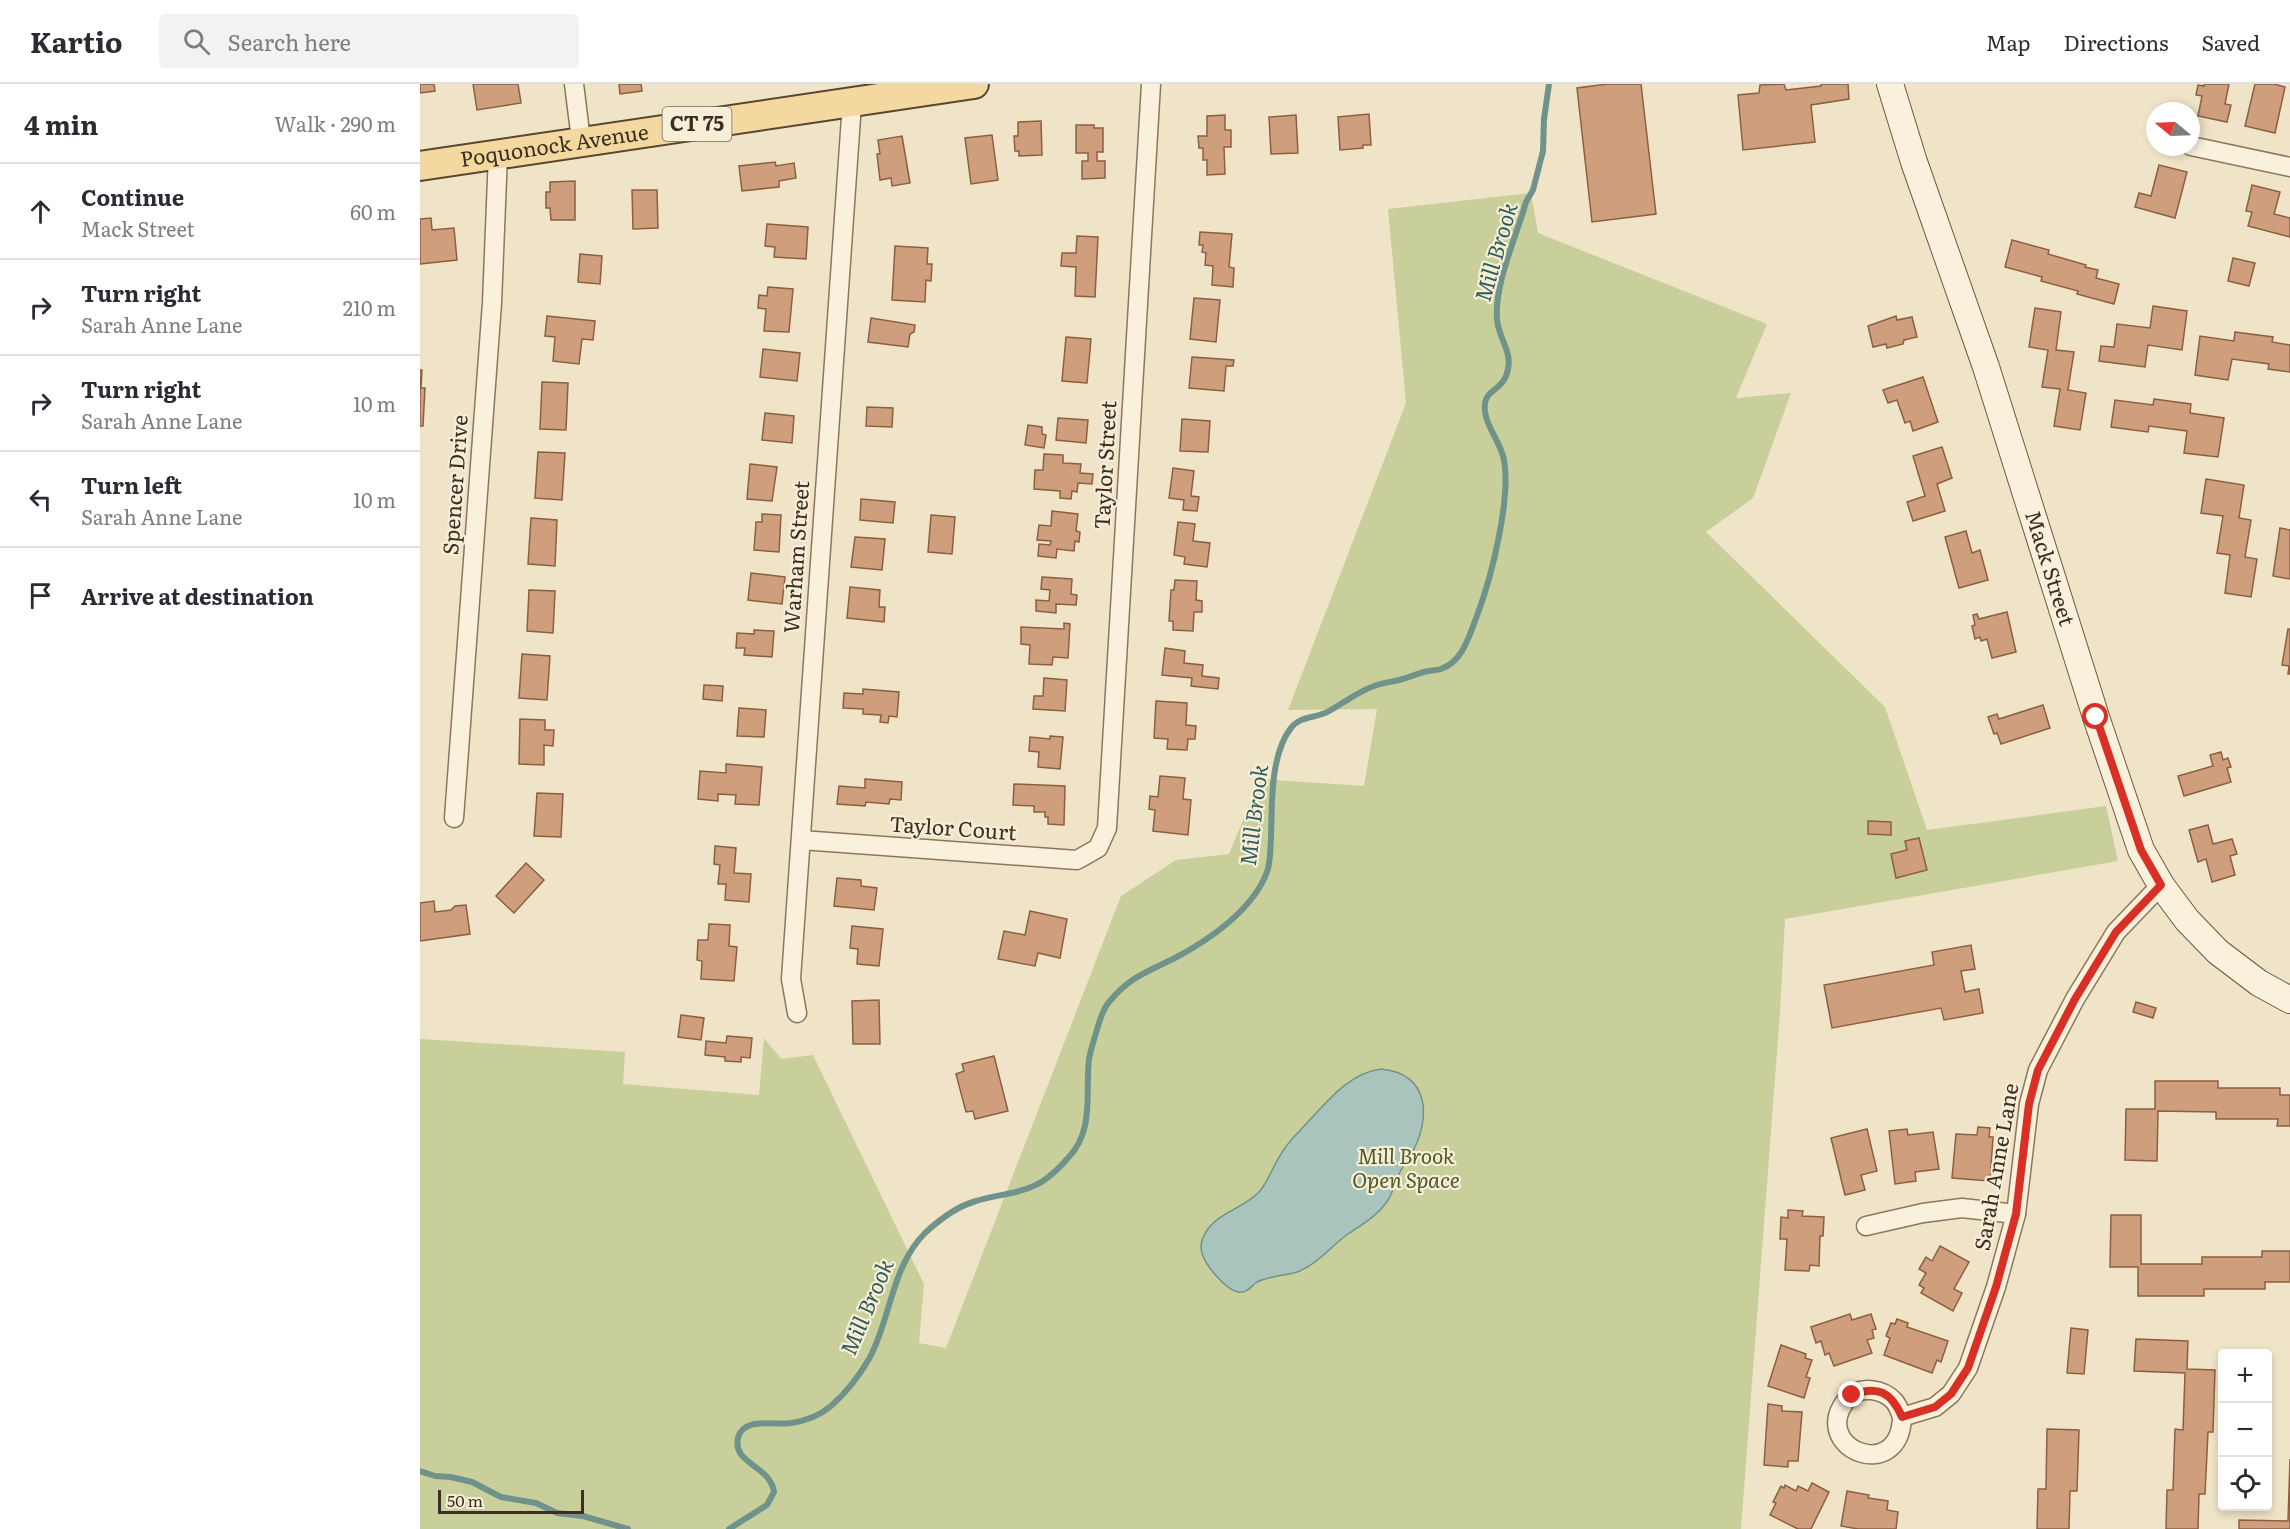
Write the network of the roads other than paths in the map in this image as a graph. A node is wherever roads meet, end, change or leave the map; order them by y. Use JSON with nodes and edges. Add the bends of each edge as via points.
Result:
{"nodes":[{"id":1,"x":574,"y":84,"type":"edge"},
{"id":2,"x":974,"y":84,"type":"edge"},
{"id":3,"x":1151,"y":84,"type":"edge"},
{"id":4,"x":1890,"y":84,"type":"edge"},
{"id":5,"x":942,"y":86,"type":"edge"},
{"id":6,"x":852,"y":103,"type":"junction"},
{"id":7,"x":581,"y":140,"type":"junction"},
{"id":8,"x":2200,"y":148,"type":"edge"},
{"id":9,"x":498,"y":154,"type":"junction"},
{"id":10,"x":420,"y":166,"type":"edge"},
{"id":11,"x":2290,"y":167,"type":"edge"},
{"id":12,"x":454,"y":818,"type":"dead end"},
{"id":13,"x":801,"y":840,"type":"junction"},
{"id":14,"x":1098,"y":848,"type":"joint"},
{"id":15,"x":2161,"y":885,"type":"junction"},
{"id":16,"x":2290,"y":1000,"type":"edge"},
{"id":17,"x":797,"y":1013,"type":"dead end"},
{"id":18,"x":2016,"y":1214,"type":"junction"},
{"id":19,"x":1866,"y":1226,"type":"dead end"},
{"id":20,"x":1902,"y":1417,"type":"dead end"}],
"edges":[{"from":1,"to":7,"type":"street"},
{"from":2,"to":5,"type":"main road","name":"Poquonock Avenue","number":"CT 75"},
{"from":3,"to":14,"type":"street","name":"Taylor Street","via":[[1107,828]]},
{"from":4,"to":15,"type":"street","name":"Mack Street","via":[[1986,367],[2127,812],[2141,850]]},
{"from":5,"to":6,"type":"main road","name":"Poquonock Avenue","number":"CT 75"},
{"from":6,"to":7,"type":"main road","name":"Poquonock Avenue","number":"CT 75"},
{"from":6,"to":13,"type":"street","name":"Warham Street"},
{"from":7,"to":9,"type":"main road","name":"Poquonock Avenue","number":"CT 75"},
{"from":8,"to":11,"type":"street"},
{"from":9,"to":10,"type":"main road","name":"Poquonock Avenue","number":"CT 75"},
{"from":9,"to":12,"type":"street","name":"Spencer Drive","via":[[492,303]]},
{"from":13,"to":14,"type":"street","name":"Taylor Court","via":[[1077,860]]},
{"from":13,"to":17,"type":"street","name":"Warham Street","via":[[790,979]]},
{"from":15,"to":16,"type":"street","name":"Mack Street","via":[[2218,952],[2259,983]]},
{"from":15,"to":18,"type":"street","name":"Sarah Anne Lane","via":[[2116,932],[2038,1070],[2029,1104]]},
{"from":18,"to":19,"type":"street","via":[[1962,1208]]},
{"from":18,"to":20,"type":"street","name":"Sarah Anne Lane","via":[[1968,1368],[1951,1394],[1935,1407]]}]}
